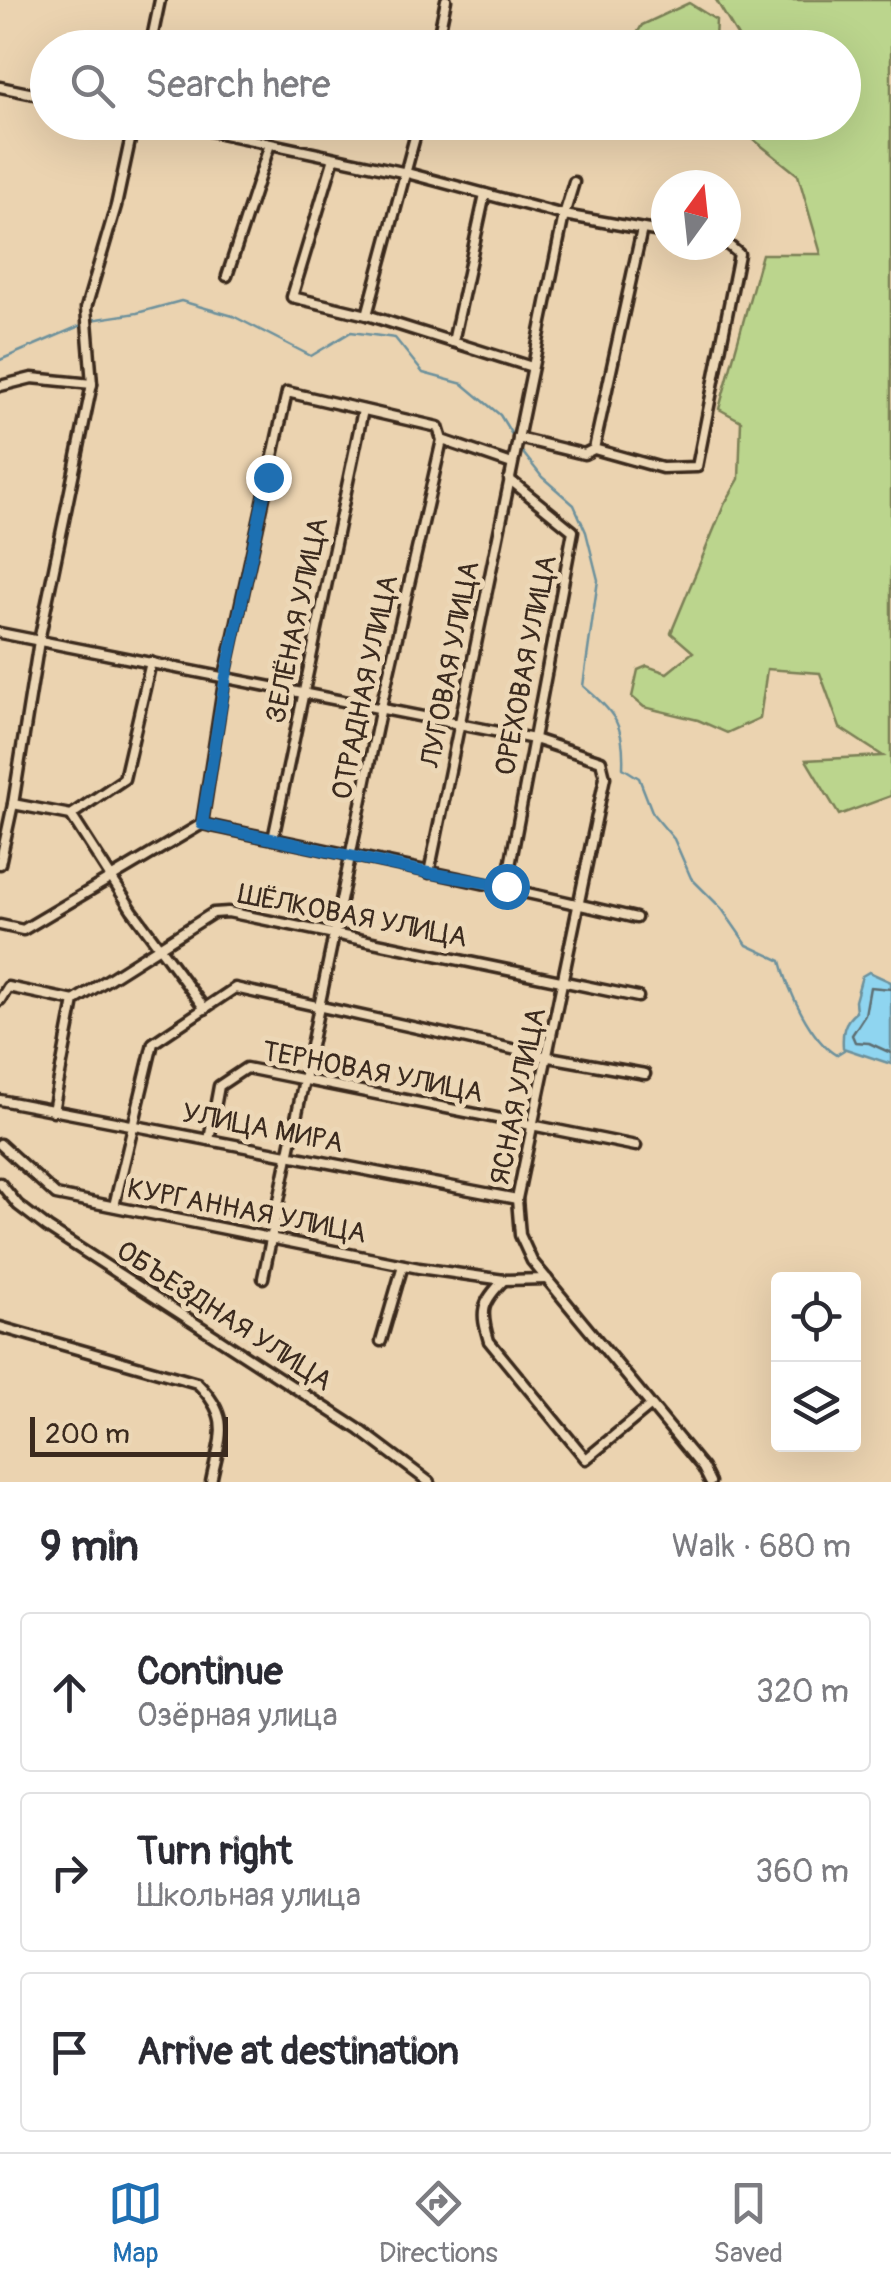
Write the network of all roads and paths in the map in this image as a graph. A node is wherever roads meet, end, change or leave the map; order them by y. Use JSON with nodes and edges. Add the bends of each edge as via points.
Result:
{"nodes":[{"id":1,"x":160,"y":0,"type":"edge"},
{"id":2,"x":446,"y":0,"type":"edge"},
{"id":3,"x":154,"y":30,"type":"edge"},
{"id":4,"x":440,"y":30,"type":"edge"},
{"id":5,"x":0,"y":87,"type":"edge"},
{"id":6,"x":30,"y":93,"type":"edge"},
{"id":7,"x":130,"y":140,"type":"edge"},
{"id":8,"x":251,"y":140,"type":"edge"},
{"id":9,"x":414,"y":140,"type":"edge"},
{"id":10,"x":270,"y":144,"type":"junction"},
{"id":11,"x":334,"y":158,"type":"junction"},
{"id":12,"x":406,"y":174,"type":"junction"},
{"id":13,"x":574,"y":182,"type":"dead end"},
{"id":14,"x":485,"y":194,"type":"junction"},
{"id":15,"x":564,"y":214,"type":"junction"},
{"id":16,"x":642,"y":229,"type":"junction"},
{"id":17,"x":651,"y":230,"type":"edge"},
{"id":18,"x":738,"y":260,"type":"edge"},
{"id":19,"x":227,"y":276,"type":"dead end"},
{"id":20,"x":367,"y":315,"type":"junction"},
{"id":21,"x":453,"y":342,"type":"junction"},
{"id":22,"x":532,"y":368,"type":"junction"},
{"id":23,"x":92,"y":384,"type":"junction"},
{"id":24,"x":0,"y":386,"type":"edge"},
{"id":25,"x":363,"y":410,"type":"junction"},
{"id":26,"x":518,"y":438,"type":"junction"},
{"id":27,"x":442,"y":440,"type":"junction"},
{"id":28,"x":594,"y":448,"type":"junction"},
{"id":29,"x":512,"y":464,"type":"junction"},
{"id":30,"x":510,"y":480,"type":"junction"},
{"id":31,"x":0,"y":633,"type":"edge"},
{"id":32,"x":39,"y":641,"type":"junction"},
{"id":33,"x":151,"y":662,"type":"junction"},
{"id":34,"x":226,"y":676,"type":"junction"},
{"id":35,"x":303,"y":692,"type":"junction"},
{"id":36,"x":381,"y":707,"type":"junction"},
{"id":37,"x":460,"y":724,"type":"junction"},
{"id":38,"x":534,"y":740,"type":"junction"},
{"id":39,"x":13,"y":804,"type":"junction"},
{"id":40,"x":70,"y":815,"type":"junction"},
{"id":41,"x":202,"y":824,"type":"junction"},
{"id":42,"x":273,"y":840,"type":"junction"},
{"id":43,"x":351,"y":856,"type":"junction"},
{"id":44,"x":0,"y":864,"type":"edge"},
{"id":45,"x":429,"y":873,"type":"junction"},
{"id":46,"x":111,"y":877,"type":"junction"},
{"id":47,"x":506,"y":886,"type":"junction"},
{"id":48,"x":578,"y":904,"type":"junction"},
{"id":49,"x":636,"y":918,"type":"dead end"},
{"id":50,"x":0,"y":925,"type":"edge"},
{"id":51,"x":335,"y":934,"type":"junction"},
{"id":52,"x":159,"y":947,"type":"junction"},
{"id":53,"x":564,"y":982,"type":"junction"},
{"id":54,"x":638,"y":997,"type":"dead end"},
{"id":55,"x":0,"y":1000,"type":"edge"},
{"id":56,"x":74,"y":1001,"type":"junction"},
{"id":57,"x":320,"y":1006,"type":"junction"},
{"id":58,"x":204,"y":1009,"type":"junction"},
{"id":59,"x":549,"y":1056,"type":"junction"},
{"id":60,"x":645,"y":1074,"type":"dead end"},
{"id":61,"x":304,"y":1080,"type":"junction"},
{"id":62,"x":0,"y":1100,"type":"edge"},
{"id":63,"x":53,"y":1111,"type":"junction"},
{"id":64,"x":132,"y":1126,"type":"junction"},
{"id":65,"x":534,"y":1126,"type":"junction"},
{"id":66,"x":209,"y":1140,"type":"junction"},
{"id":67,"x":0,"y":1144,"type":"edge"},
{"id":68,"x":636,"y":1146,"type":"dead end"},
{"id":69,"x":289,"y":1154,"type":"junction"},
{"id":70,"x":0,"y":1183,"type":"edge"},
{"id":71,"x":518,"y":1199,"type":"junction"},
{"id":72,"x":114,"y":1206,"type":"junction"},
{"id":73,"x":272,"y":1237,"type":"junction"},
{"id":74,"x":403,"y":1265,"type":"junction"},
{"id":75,"x":263,"y":1278,"type":"dead end"},
{"id":76,"x":547,"y":1279,"type":"junction"},
{"id":77,"x":504,"y":1280,"type":"junction"},
{"id":78,"x":0,"y":1327,"type":"edge"},
{"id":79,"x":381,"y":1342,"type":"dead end"},
{"id":80,"x":650,"y":1406,"type":"junction"},
{"id":81,"x":211,"y":1482,"type":"edge"},
{"id":82,"x":429,"y":1482,"type":"edge"},
{"id":83,"x":710,"y":1482,"type":"edge"}],
"edges":[{"from":1,"to":3,"type":"street"},
{"from":2,"to":4,"type":"street"},
{"from":5,"to":6,"type":"street"},
{"from":7,"to":23,"type":"street","via":[[86,308]]},
{"from":8,"to":10,"type":"street"},
{"from":9,"to":12,"type":"street"},
{"from":10,"to":11,"type":"street"},
{"from":10,"to":19,"type":"street"},
{"from":11,"to":12,"type":"street"},
{"from":11,"to":20,"type":"street","via":[[292,297]]},
{"from":12,"to":14,"type":"street"},
{"from":12,"to":20,"type":"street"},
{"from":13,"to":15,"type":"street"},
{"from":14,"to":15,"type":"street"},
{"from":14,"to":21,"type":"street"},
{"from":15,"to":16,"type":"street"},
{"from":15,"to":22,"type":"street"},
{"from":16,"to":17,"type":"street"},
{"from":16,"to":28,"type":"street"},
{"from":18,"to":28,"type":"street","via":[[697,467],[662,468]]},
{"from":20,"to":21,"type":"street"},
{"from":21,"to":22,"type":"street"},
{"from":22,"to":26,"type":"street"},
{"from":23,"to":24,"type":"street","via":[[32,378]]},
{"from":23,"to":32,"type":"street"},
{"from":25,"to":27,"type":"street","via":[[438,427]]},
{"from":25,"to":34,"type":"street","via":[[287,392]]},
{"from":25,"to":35,"type":"street","name":"ЗЕЛЁНАЯ УЛИЦА"},
{"from":26,"to":28,"type":"street","via":[[584,454]]},
{"from":26,"to":29,"type":"street","name":"ЛУГОВАЯ УЛИЦА"},
{"from":27,"to":29,"type":"street"},
{"from":27,"to":36,"type":"street","name":"ОТРАДНАЯ УЛИЦА"},
{"from":29,"to":30,"type":"street","name":"ЛУГОВАЯ УЛИЦА"},
{"from":30,"to":37,"type":"street","name":"ЛУГОВАЯ УЛИЦА"},
{"from":30,"to":38,"type":"street","name":"ОРЕХОВАЯ УЛИЦА","via":[[572,531]]},
{"from":31,"to":32,"type":"street"},
{"from":32,"to":33,"type":"street"},
{"from":32,"to":39,"type":"street"},
{"from":33,"to":34,"type":"street"},
{"from":33,"to":40,"type":"street","via":[[124,779]]},
{"from":34,"to":35,"type":"street"},
{"from":34,"to":41,"type":"street"},
{"from":35,"to":36,"type":"street"},
{"from":35,"to":42,"type":"street","name":"ЗЕЛЁНАЯ УЛИЦА"},
{"from":36,"to":37,"type":"street"},
{"from":36,"to":43,"type":"street","name":"ОТРАДНАЯ УЛИЦА"},
{"from":37,"to":38,"type":"street"},
{"from":37,"to":45,"type":"street","name":"ЛУГОВАЯ УЛИЦА"},
{"from":38,"to":47,"type":"street","name":"ОРЕХОВАЯ УЛИЦА"},
{"from":38,"to":48,"type":"street","name":"ЯСНАЯ УЛИЦА","via":[[601,761],[604,777]]},
{"from":39,"to":40,"type":"street"},
{"from":39,"to":44,"type":"street"},
{"from":40,"to":46,"type":"street"},
{"from":41,"to":42,"type":"street"},
{"from":41,"to":46,"type":"street"},
{"from":42,"to":43,"type":"street"},
{"from":43,"to":45,"type":"street"},
{"from":43,"to":51,"type":"street","name":"ОТРАДНАЯ УЛИЦА"},
{"from":45,"to":47,"type":"street"},
{"from":46,"to":50,"type":"street","via":[[23,930]]},
{"from":46,"to":52,"type":"street"},
{"from":47,"to":48,"type":"street"},
{"from":48,"to":49,"type":"street"},
{"from":48,"to":53,"type":"street","name":"ЯСНАЯ УЛИЦА"},
{"from":51,"to":52,"type":"street","name":"ШЁЛКОВАЯ УЛИЦА","via":[[213,913]]},
{"from":51,"to":53,"type":"street","name":"ШЁЛКОВАЯ УЛИЦА"},
{"from":51,"to":57,"type":"street","name":"ОТРАДНАЯ УЛИЦА"},
{"from":52,"to":56,"type":"street","name":"ШЁЛКОВАЯ УЛИЦА"},
{"from":52,"to":58,"type":"street"},
{"from":53,"to":54,"type":"street","name":"ШЁЛКОВАЯ УЛИЦА"},
{"from":53,"to":59,"type":"street","name":"ЯСНАЯ УЛИЦА"},
{"from":55,"to":56,"type":"street","via":[[8,987]]},
{"from":56,"to":63,"type":"street"},
{"from":57,"to":58,"type":"street","via":[[236,988]]},
{"from":57,"to":59,"type":"street"},
{"from":57,"to":61,"type":"street","name":"ОТРАДНАЯ УЛИЦА"},
{"from":58,"to":64,"type":"street","via":[[152,1043]]},
{"from":59,"to":60,"type":"street"},
{"from":59,"to":65,"type":"street","name":"ЯСНАЯ УЛИЦА"},
{"from":61,"to":65,"type":"street","name":"ТЕРНОВАЯ УЛИЦА"},
{"from":61,"to":66,"type":"street","name":"ТЕРНОВАЯ УЛИЦА","via":[[246,1068],[219,1086]]},
{"from":61,"to":69,"type":"street","name":"ОТРАДНАЯ УЛИЦА"},
{"from":62,"to":63,"type":"street","name":"УЛИЦА МИРА"},
{"from":63,"to":64,"type":"street","name":"УЛИЦА МИРА"},
{"from":64,"to":66,"type":"street","name":"УЛИЦА МИРА"},
{"from":64,"to":72,"type":"street"},
{"from":65,"to":68,"type":"street","name":"ТЕРНОВАЯ УЛИЦА"},
{"from":65,"to":71,"type":"street","name":"ЯСНАЯ УЛИЦА"},
{"from":66,"to":69,"type":"street","name":"УЛИЦА МИРА"},
{"from":67,"to":72,"type":"street","name":"КУРГАННАЯ УЛИЦА","via":[[56,1195]]},
{"from":69,"to":71,"type":"street","name":"УЛИЦА МИРА"},
{"from":69,"to":73,"type":"street","name":"ОТРАДНАЯ УЛИЦА"},
{"from":70,"to":82,"type":"street","name":"ОБЪЕЗДНАЯ УЛИЦА","via":[[48,1228]]},
{"from":71,"to":76,"type":"street","name":"ЯСНАЯ УЛИЦА","via":[[520,1235]]},
{"from":72,"to":73,"type":"street","name":"КУРГАННАЯ УЛИЦА"},
{"from":73,"to":74,"type":"street","name":"КУРГАННАЯ УЛИЦА"},
{"from":73,"to":75,"type":"street","name":"ОТРАДНАЯ УЛИЦА"},
{"from":74,"to":77,"type":"street","name":"КУРГАННАЯ УЛИЦА"},
{"from":74,"to":79,"type":"street"},
{"from":76,"to":77,"type":"street","name":"КУРГАННАЯ УЛИЦА"},
{"from":76,"to":80,"type":"street","name":"ЯСНАЯ УЛИЦА"},
{"from":77,"to":80,"type":"street","via":[[487,1298],[482,1317],[488,1342],[586,1459]]},
{"from":78,"to":81,"type":"street","via":[[197,1383],[216,1402],[222,1424]]},
{"from":80,"to":83,"type":"street","name":"ЯСНАЯ УЛИЦА"}]}
